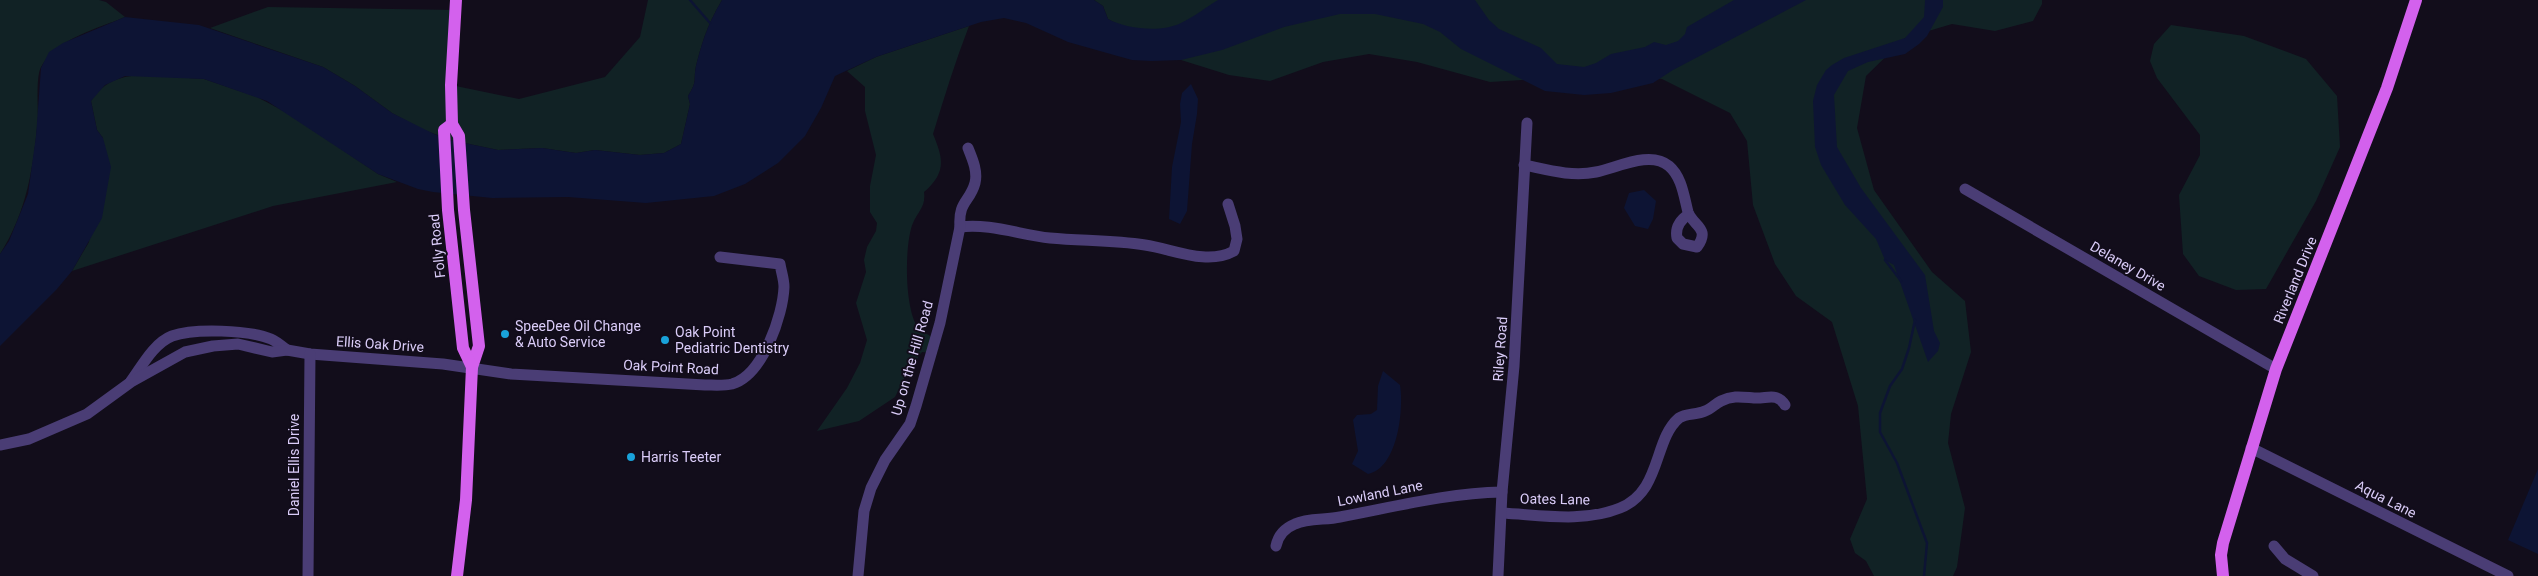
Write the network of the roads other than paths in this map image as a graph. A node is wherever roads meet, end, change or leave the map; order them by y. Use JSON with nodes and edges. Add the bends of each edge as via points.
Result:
{"nodes":[{"id":1,"x":456,"y":0,"type":"edge"},
{"id":2,"x":2416,"y":0,"type":"edge"},
{"id":3,"x":452,"y":124,"type":"junction"},
{"id":4,"x":1527,"y":124,"type":"dead end"},
{"id":5,"x":968,"y":148,"type":"dead end"},
{"id":6,"x":1524,"y":165,"type":"junction"},
{"id":7,"x":1965,"y":189,"type":"dead end"},
{"id":8,"x":1228,"y":204,"type":"dead end"},
{"id":9,"x":1689,"y":214,"type":"dead end"},
{"id":10,"x":960,"y":227,"type":"junction"},
{"id":11,"x":720,"y":257,"type":"dead end"},
{"id":12,"x":287,"y":350,"type":"junction"},
{"id":13,"x":310,"y":354,"type":"junction"},
{"id":14,"x":472,"y":367,"type":"junction"},
{"id":15,"x":2276,"y":369,"type":"junction"},
{"id":16,"x":131,"y":382,"type":"junction"},
{"id":17,"x":1785,"y":405,"type":"dead end"},
{"id":18,"x":0,"y":445,"type":"edge"},
{"id":19,"x":2251,"y":448,"type":"junction"},
{"id":20,"x":1502,"y":492,"type":"junction"},
{"id":21,"x":1502,"y":513,"type":"junction"},
{"id":22,"x":1276,"y":546,"type":"dead end"},
{"id":23,"x":2274,"y":546,"type":"dead end"},
{"id":24,"x":308,"y":576,"type":"edge"},
{"id":25,"x":457,"y":576,"type":"edge"},
{"id":26,"x":858,"y":576,"type":"edge"},
{"id":27,"x":1498,"y":576,"type":"edge"},
{"id":28,"x":2223,"y":576,"type":"edge"},
{"id":29,"x":2313,"y":576,"type":"edge"},
{"id":30,"x":2508,"y":576,"type":"edge"}],
"edges":[{"from":1,"to":3,"type":"main road","name":"Folly Road"},
{"from":2,"to":15,"type":"main road","name":"Riverland Drive","via":[[2387,88]]},
{"from":3,"to":14,"type":"main road","name":"Folly Road","via":[[459,136],[480,346]]},
{"from":3,"to":14,"type":"main road","name":"Folly Road","via":[[444,130],[448,210],[464,348]]},
{"from":4,"to":6,"type":"street","name":"Riley Road"},
{"from":5,"to":10,"type":"street","name":"Up on the Hill Road","via":[[975,166],[975,183],[959,212]]},
{"from":6,"to":9,"type":"street","via":[[1570,174],[1656,161],[1669,166],[1675,174]]},
{"from":6,"to":20,"type":"street","name":"Riley Road","via":[[1514,366]]},
{"from":7,"to":15,"type":"street","name":"Delaney Drive"},
{"from":8,"to":10,"type":"street","via":[[1237,239],[1234,251],[1224,256],[1179,254],[1155,246]]},
{"from":10,"to":26,"type":"street","name":"Up on the Hill Road","via":[[940,323],[910,424],[870,488],[864,511]]},
{"from":11,"to":14,"type":"street","name":"Oak Point Road","via":[[780,264],[784,285],[781,311],[771,341],[757,364],[732,384],[511,374]]},
{"from":12,"to":13,"type":"street","name":"Ellis Oak Drive"},
{"from":12,"to":16,"type":"street","name":"Ellis Oak Drive","via":[[272,352],[238,344],[213,346],[185,352]]},
{"from":12,"to":16,"type":"street","name":"Ellis Oak Drive","via":[[271,339],[224,330],[171,336],[156,348]]},
{"from":13,"to":14,"type":"street","name":"Ellis Oak Drive"},
{"from":13,"to":24,"type":"street","name":"Daniel Ellis Drive"},
{"from":14,"to":25,"type":"main road","name":"Folly Road","via":[[466,500]]},
{"from":15,"to":19,"type":"main road","name":"Riverland Drive"},
{"from":16,"to":18,"type":"street","name":"Ellis Oak Drive","via":[[87,414],[29,439]]},
{"from":17,"to":21,"type":"street","name":"Oates Lane","via":[[1782,399],[1773,396],[1737,396],[1705,412],[1680,417],[1669,430],[1652,476],[1638,495],[1621,508],[1575,517]]},
{"from":19,"to":28,"type":"main road","name":"Riverland Drive","via":[[2221,555]]},
{"from":19,"to":30,"type":"street","name":"Aqua Lane"},
{"from":20,"to":21,"type":"street","name":"Riley Road"},
{"from":20,"to":22,"type":"street","name":"Lowland Lane","via":[[1467,493],[1297,523],[1287,528],[1277,539]]},
{"from":21,"to":27,"type":"street","name":"Riley Road"},
{"from":23,"to":29,"type":"street","via":[[2285,559]]}]}
